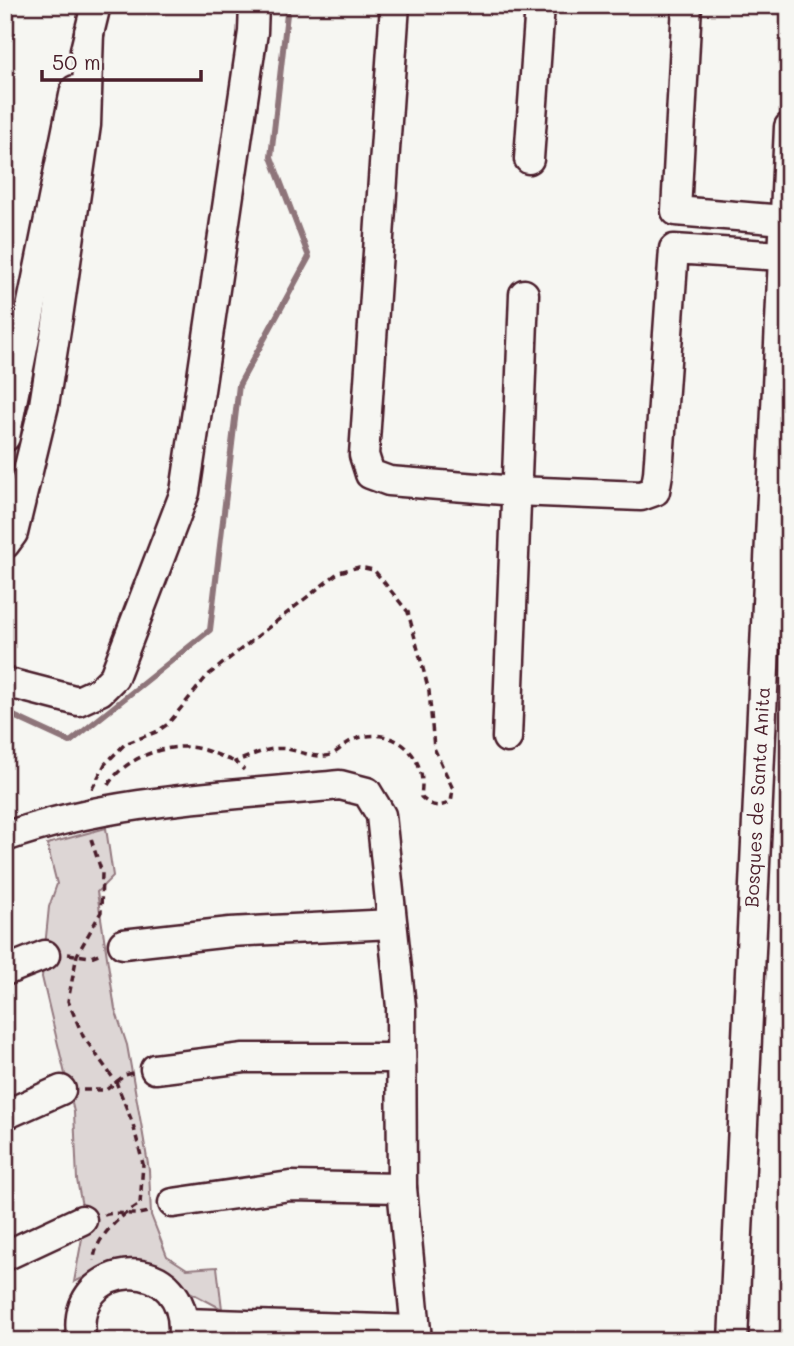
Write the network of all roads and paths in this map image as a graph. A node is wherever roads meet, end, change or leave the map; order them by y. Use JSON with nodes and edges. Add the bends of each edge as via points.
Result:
{"nodes":[{"id":1,"x":96,"y":5,"type":"edge"},
{"id":2,"x":254,"y":5,"type":"edge"},
{"id":3,"x":395,"y":5,"type":"edge"},
{"id":4,"x":540,"y":5,"type":"edge"},
{"id":5,"x":687,"y":5,"type":"edge"},
{"id":6,"x":89,"y":32,"type":"junction"},
{"id":7,"x":789,"y":127,"type":"edge"},
{"id":8,"x":528,"y":159,"type":"dead end"},
{"id":9,"x":784,"y":220,"type":"junction"},
{"id":10,"x":782,"y":256,"type":"junction"},
{"id":11,"x":524,"y":294,"type":"dead end"},
{"id":12,"x":30,"y":310,"type":"junction"},
{"id":13,"x":58,"y":317,"type":"junction"},
{"id":14,"x":5,"y":437,"type":"edge"},
{"id":15,"x":516,"y":491,"type":"junction"},
{"id":16,"x":5,"y":544,"type":"edge"},
{"id":17,"x":5,"y":682,"type":"edge"},
{"id":18,"x":507,"y":738,"type":"dead end"},
{"id":19,"x":235,"y":762,"type":"junction"},
{"id":20,"x":107,"y":787,"type":"dead end"},
{"id":21,"x":269,"y":792,"type":"junction"},
{"id":22,"x":82,"y":815,"type":"junction"},
{"id":23,"x":5,"y":837,"type":"edge"},
{"id":24,"x":392,"y":924,"type":"junction"},
{"id":25,"x":123,"y":944,"type":"joint"},
{"id":26,"x":45,"y":955,"type":"joint"},
{"id":27,"x":77,"y":955,"type":"junction"},
{"id":28,"x":5,"y":971,"type":"edge"},
{"id":29,"x":400,"y":1058,"type":"junction"},
{"id":30,"x":155,"y":1069,"type":"joint"},
{"id":31,"x":116,"y":1082,"type":"junction"},
{"id":32,"x":61,"y":1090,"type":"joint"},
{"id":33,"x":5,"y":1115,"type":"edge"},
{"id":34,"x":402,"y":1188,"type":"junction"},
{"id":35,"x":173,"y":1203,"type":"joint"},
{"id":36,"x":123,"y":1214,"type":"junction"},
{"id":37,"x":82,"y":1220,"type":"joint"},
{"id":38,"x":5,"y":1256,"type":"edge"},
{"id":39,"x":93,"y":1290,"type":"junction"},
{"id":40,"x":183,"y":1332,"type":"edge"},
{"id":41,"x":416,"y":1335,"type":"edge"},
{"id":42,"x":82,"y":1341,"type":"edge"},
{"id":43,"x":733,"y":1341,"type":"edge"}],
"edges":[{"from":1,"to":6,"type":"street"},
{"from":2,"to":17,"type":"street","via":[[185,492],[114,677],[100,691],[78,701]]},
{"from":3,"to":15,"type":"street","via":[[364,455],[370,474],[389,481]]},
{"from":4,"to":8,"type":"street"},
{"from":5,"to":9,"type":"street","via":[[676,211]]},
{"from":6,"to":12,"type":"street"},
{"from":6,"to":13,"type":"street","via":[[86,125]]},
{"from":7,"to":9,"type":"street","name":"Bosques de Santa Anita"},
{"from":9,"to":10,"type":"street","name":"Bosques de Santa Anita"},
{"from":10,"to":15,"type":"street","via":[[674,249],[655,491],[640,496]]},
{"from":10,"to":43,"type":"street","name":"Bosques de Santa Anita"},
{"from":11,"to":15,"type":"street"},
{"from":12,"to":13,"type":"street"},
{"from":12,"to":14,"type":"street"},
{"from":13,"to":16,"type":"street","via":[[44,405],[13,533]]},
{"from":15,"to":18,"type":"street"},
{"from":19,"to":20,"type":"path","via":[[188,746],[160,750],[138,758]]},
{"from":19,"to":21,"type":"path"},
{"from":19,"to":22,"type":"path","via":[[269,749],[325,757],[350,741],[383,734],[411,753],[420,769],[421,797],[440,807],[451,802],[453,789],[434,748],[429,691],[408,612],[374,570],[359,567],[340,572],[207,676],[168,724],[125,744],[105,764]]},
{"from":21,"to":22,"type":"street"},
{"from":21,"to":24,"type":"street","via":[[340,785],[367,792],[382,815]]},
{"from":22,"to":23,"type":"street"},
{"from":22,"to":27,"type":"path","via":[[102,873],[101,912]]},
{"from":24,"to":25,"type":"street","via":[[230,932]]},
{"from":24,"to":29,"type":"street","via":[[401,1007]]},
{"from":25,"to":27,"type":"path","via":[[91,957]]},
{"from":26,"to":27,"type":"path"},
{"from":26,"to":28,"type":"street"},
{"from":27,"to":31,"type":"path","via":[[68,1001],[83,1036]]},
{"from":29,"to":30,"type":"street","via":[[244,1058]]},
{"from":29,"to":34,"type":"street"},
{"from":30,"to":31,"type":"path","via":[[125,1075]]},
{"from":31,"to":32,"type":"path","via":[[106,1090]]},
{"from":31,"to":36,"type":"path","via":[[143,1164],[140,1204]]},
{"from":32,"to":33,"type":"street"},
{"from":34,"to":35,"type":"street","via":[[290,1186]]},
{"from":34,"to":41,"type":"street"},
{"from":35,"to":36,"type":"path","via":[[137,1216]]},
{"from":36,"to":37,"type":"path"},
{"from":36,"to":39,"type":"path","via":[[94,1250]]},
{"from":37,"to":38,"type":"street"},
{"from":39,"to":40,"type":"street","via":[[119,1275],[149,1276],[167,1287],[179,1303]]},
{"from":39,"to":42,"type":"street","via":[[81,1315]]},
{"from":40,"to":41,"type":"street"}]}
